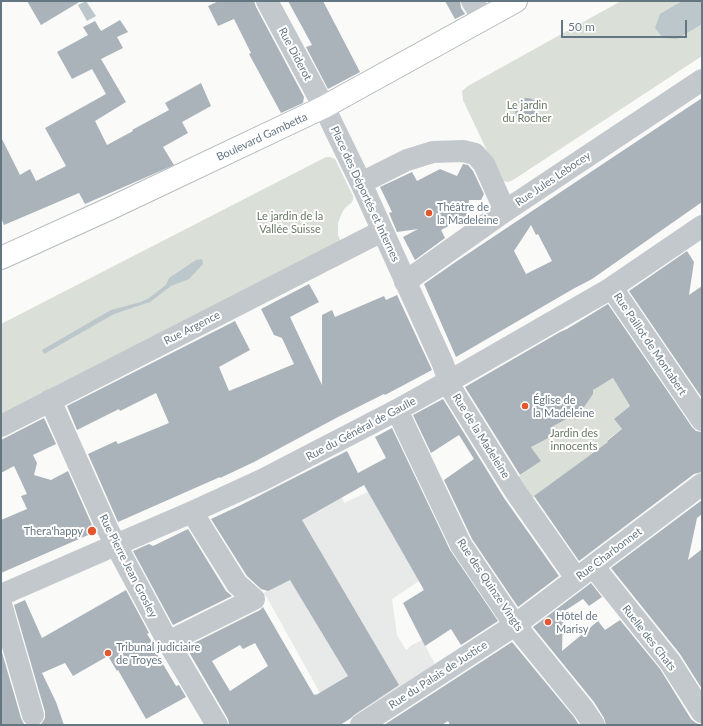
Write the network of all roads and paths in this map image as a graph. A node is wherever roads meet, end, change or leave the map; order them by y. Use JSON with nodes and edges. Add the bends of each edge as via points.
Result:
{"nodes":[{"id":1,"x":267,"y":1,"type":"edge"},
{"id":2,"x":516,"y":1,"type":"edge"},
{"id":3,"x":478,"y":10,"type":"edge"},
{"id":4,"x":702,"y":80,"type":"edge"},
{"id":5,"x":324,"y":107,"type":"junction"},
{"id":6,"x":360,"y":183,"type":"junction"},
{"id":7,"x":505,"y":211,"type":"junction"},
{"id":8,"x":702,"y":226,"type":"edge"},
{"id":9,"x":382,"y":231,"type":"junction"},
{"id":10,"x":2,"y":255,"type":"edge"},
{"id":11,"x":405,"y":282,"type":"junction"},
{"id":12,"x":612,"y":288,"type":"junction"},
{"id":13,"x":450,"y":382,"type":"junction"},
{"id":14,"x":50,"y":400,"type":"junction"},
{"id":15,"x":398,"y":410,"type":"junction"},
{"id":16,"x":702,"y":420,"type":"edge"},
{"id":17,"x":1,"y":426,"type":"edge"},
{"id":18,"x":702,"y":484,"type":"edge"},
{"id":19,"x":192,"y":512,"type":"junction"},
{"id":20,"x":116,"y":545,"type":"junction"},
{"id":21,"x":585,"y":572,"type":"junction"},
{"id":22,"x":1,"y":595,"type":"edge"},
{"id":23,"x":1,"y":604,"type":"edge"},
{"id":24,"x":515,"y":624,"type":"junction"},
{"id":25,"x":168,"y":642,"type":"junction"},
{"id":26,"x":702,"y":712,"type":"edge"},
{"id":27,"x":33,"y":715,"type":"dead end"},
{"id":28,"x":368,"y":723,"type":"edge"},
{"id":29,"x":217,"y":725,"type":"edge"},
{"id":30,"x":594,"y":725,"type":"edge"}],
"edges":[{"from":1,"to":5,"type":"street","name":"Rue Diderot"},
{"from":2,"to":3,"type":"main road","name":"Boulevard Gambetta"},
{"from":3,"to":5,"type":"main road","name":"Boulevard Gambetta"},
{"from":4,"to":7,"type":"street","name":"Rue Jules Lebocey"},
{"from":5,"to":6,"type":"street","name":"Place des Déportés et Internes"},
{"from":5,"to":10,"type":"main road","name":"Boulevard Gambetta","via":[[109,209]]},
{"from":6,"to":7,"type":"street","via":[[413,158],[433,152],[463,151],[475,154],[484,164]]},
{"from":6,"to":9,"type":"street","name":"Place des Déportés et Internes"},
{"from":7,"to":11,"type":"street","name":"Rue Jules Lebocey"},
{"from":8,"to":12,"type":"street","name":"Rue du Général de Gaulle"},
{"from":9,"to":11,"type":"street","name":"Place des Déportés et Internes"},
{"from":9,"to":14,"type":"street","name":"Rue Argence"},
{"from":11,"to":13,"type":"street","name":"Rue de la Madeleine"},
{"from":12,"to":13,"type":"street","name":"Rue du Général de Gaulle"},
{"from":12,"to":16,"type":"street","name":"Rue Paillot de Montabert"},
{"from":13,"to":15,"type":"street","name":"Rue du Général de Gaulle"},
{"from":13,"to":21,"type":"street","name":"Rue de la Madeleine","via":[[452,390],[515,491]]},
{"from":14,"to":17,"type":"street","name":"Rue Argence"},
{"from":14,"to":20,"type":"street","name":"Rue Pierre Jean Grosley"},
{"from":15,"to":19,"type":"street","name":"Rue du Général de Gaulle","via":[[262,480]]},
{"from":15,"to":24,"type":"street","name":"Rue des Quinze Vingts","via":[[461,545]]},
{"from":18,"to":21,"type":"street","name":"Rue Charbonnet"},
{"from":19,"to":20,"type":"street","name":"Rue du Général de Gaulle"},
{"from":19,"to":25,"type":"street","via":[[237,584],[254,599]]},
{"from":20,"to":22,"type":"street","name":"Rue du Général de Gaulle"},
{"from":20,"to":25,"type":"street","name":"Rue Pierre Jean Grosley"},
{"from":21,"to":24,"type":"street","name":"Rue Charbonnet"},
{"from":21,"to":26,"type":"street","name":"Ruelle des Chats","via":[[670,662]]},
{"from":23,"to":27,"type":"street"},
{"from":24,"to":28,"type":"street","name":"Rue du Palais de Justice"},
{"from":24,"to":30,"type":"street","name":"Rue des Quinze Vingts"},
{"from":25,"to":29,"type":"street","name":"Rue Pierre Jean Grosley"}]}
